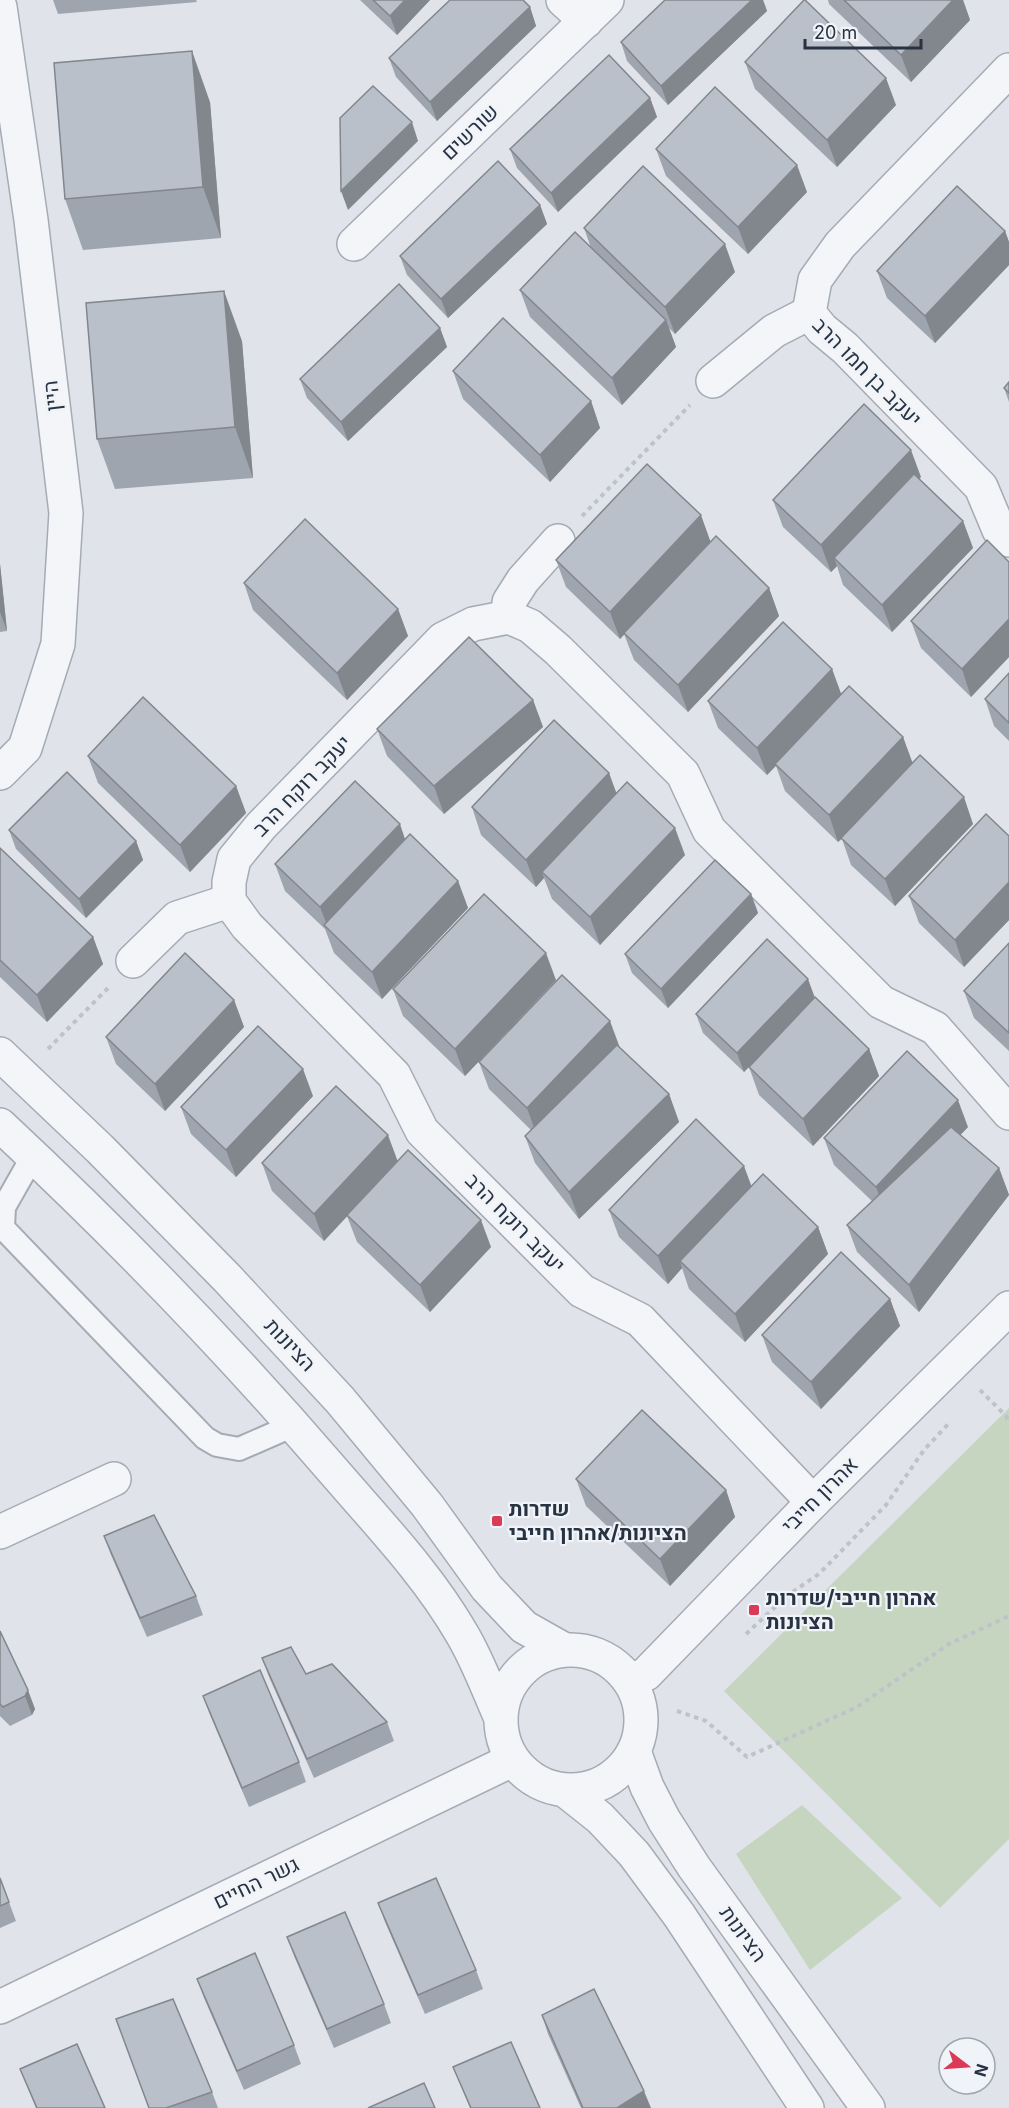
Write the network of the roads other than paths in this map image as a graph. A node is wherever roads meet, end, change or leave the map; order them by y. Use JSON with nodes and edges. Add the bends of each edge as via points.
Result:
{"nodes":[{"id":1,"x":0,"y":7,"type":"edge"},
{"id":2,"x":585,"y":7,"type":"edge"},
{"id":3,"x":1009,"y":70,"type":"edge"},
{"id":4,"x":354,"y":244,"type":"dead end"},
{"id":5,"x":809,"y":313,"type":"junction"},
{"id":6,"x":713,"y":381,"type":"road end"},
{"id":7,"x":1009,"y":540,"type":"edge"},
{"id":8,"x":558,"y":541,"type":"road end"},
{"id":9,"x":508,"y":617,"type":"junction"},
{"id":10,"x":0,"y":773,"type":"edge"},
{"id":11,"x":229,"y":901,"type":"junction"},
{"id":12,"x":134,"y":961,"type":"road end"},
{"id":13,"x":11,"y":1065,"type":"edge"},
{"id":14,"x":1009,"y":1113,"type":"edge"},
{"id":15,"x":0,"y":1125,"type":"edge"},
{"id":16,"x":33,"y":1156,"type":"junction"},
{"id":17,"x":1009,"y":1308,"type":"edge"},
{"id":18,"x":294,"y":1425,"type":"junction"},
{"id":19,"x":114,"y":1479,"type":"dead end"},
{"id":20,"x":813,"y":1502,"type":"junction"},
{"id":21,"x":0,"y":1532,"type":"edge"},
{"id":22,"x":563,"y":1649,"type":"junction"},
{"id":23,"x":630,"y":1681,"type":"junction"},
{"id":24,"x":500,"y":1716,"type":"junction"},
{"id":25,"x":634,"y":1751,"type":"junction"},
{"id":26,"x":512,"y":1760,"type":"junction"},
{"id":27,"x":566,"y":1791,"type":"junction"},
{"id":28,"x":0,"y":2007,"type":"edge"},
{"id":29,"x":807,"y":2108,"type":"edge"},
{"id":30,"x":868,"y":2108,"type":"edge"}],
"edges":[{"from":1,"to":10,"type":"street","name":"היין","via":[[31,220],[66,513],[58,644],[25,748]]},
{"from":2,"to":4,"type":"street","name":"שורשים"},
{"from":3,"to":5,"type":"street","name":"יעקב בן חמו הרב","via":[[840,245],[815,280]]},
{"from":5,"to":6,"type":"street","via":[[774,331]]},
{"from":5,"to":7,"type":"street","name":"יעקב בן חמו הרב","via":[[981,487],[999,530]]},
{"from":8,"to":9,"type":"street","via":[[523,580],[509,602]]},
{"from":9,"to":11,"type":"street","name":"יעקב רוקח הרב","via":[[473,624],[443,639],[261,826],[234,859]]},
{"from":9,"to":14,"type":"street","via":[[530,626],[558,650],[683,774],[709,830],[881,1002],[935,1028]]},
{"from":11,"to":12,"type":"street","via":[[177,918]]},
{"from":11,"to":20,"type":"street","name":"יעקב רוקח הרב","via":[[248,926],[394,1075],[422,1131],[582,1291],[640,1320]]},
{"from":13,"to":22,"type":"street","name":"הציונות","via":[[188,1237],[340,1400],[427,1505],[487,1588],[524,1627]]},
{"from":15,"to":16,"type":"street"},
{"from":16,"to":18,"type":"street"},
{"from":16,"to":18,"type":"lane","via":[[4,1207],[3,1228],[205,1438],[238,1449]]},
{"from":17,"to":20,"type":"street","name":"אהרון חייבי"},
{"from":18,"to":24,"type":"street","via":[[423,1575],[463,1635]]},
{"from":19,"to":21,"type":"street"},
{"from":20,"to":23,"type":"street","name":"אהרון חייבי","via":[[646,1674]]},
{"from":22,"to":23,"type":"street","via":[[585,1650],[611,1663]]},
{"from":22,"to":24,"type":"street","via":[[542,1656],[516,1675],[505,1694]]},
{"from":23,"to":25,"type":"street","via":[[640,1710],[641,1730]]},
{"from":24,"to":26,"type":"street","via":[[503,1739]]},
{"from":25,"to":27,"type":"street","via":[[606,1781],[587,1789]]},
{"from":25,"to":30,"type":"street","name":"הציונות","via":[[664,1820],[694,1867]]},
{"from":26,"to":27,"type":"street","via":[[526,1776]]},
{"from":26,"to":28,"type":"street","name":"גשר החיים"},
{"from":27,"to":29,"type":"street","name":"הציונות","via":[[600,1818],[634,1854]]}]}
